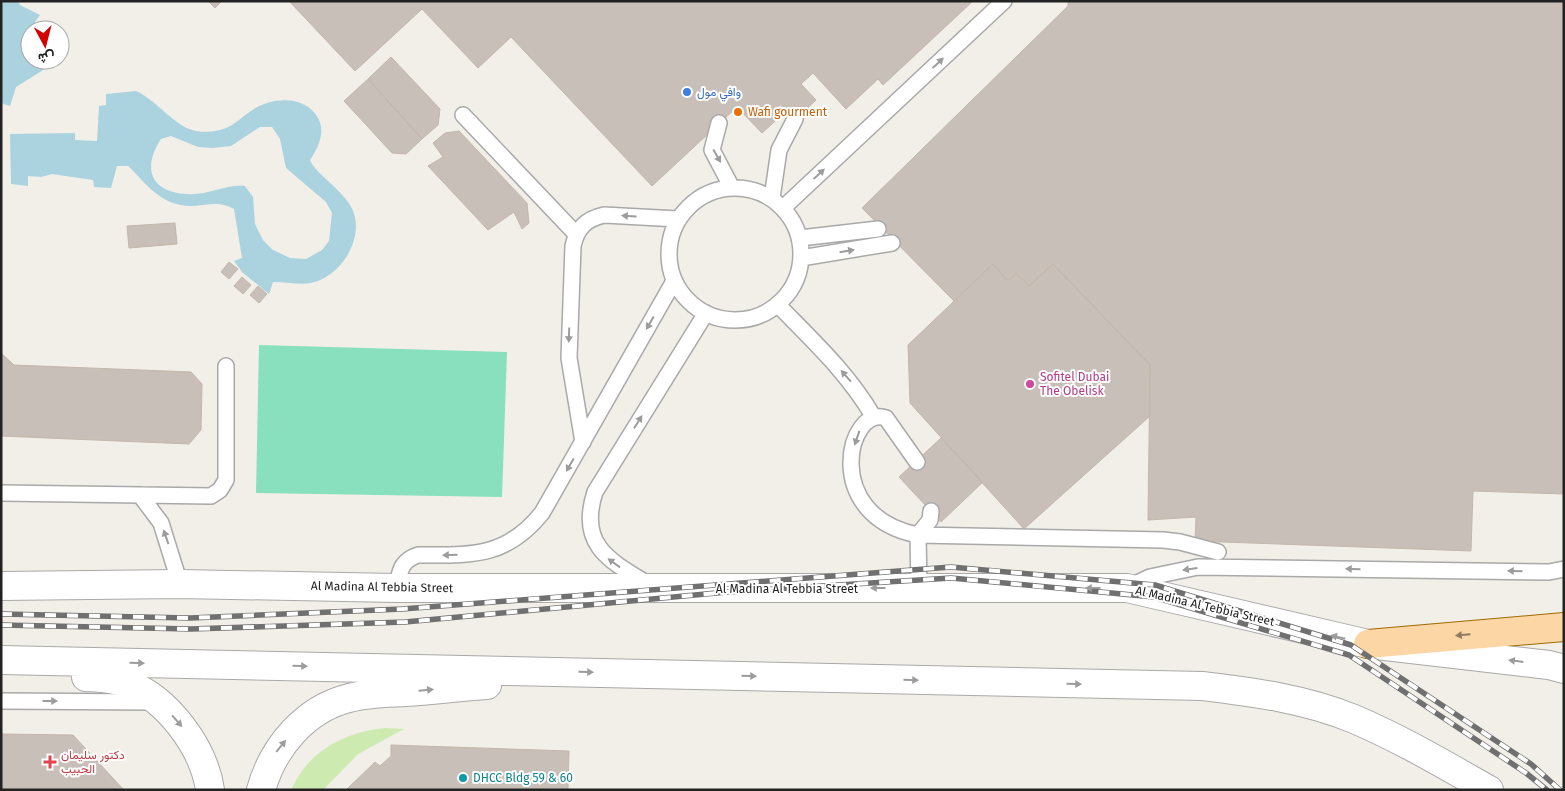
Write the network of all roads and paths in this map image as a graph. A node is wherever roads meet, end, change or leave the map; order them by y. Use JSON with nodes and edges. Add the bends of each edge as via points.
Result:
{"nodes":[{"id":1,"x":1004,"y":1,"type":"edge"},
{"id":2,"x":463,"y":115,"type":"dead end"},
{"id":3,"x":795,"y":119,"type":"dead end"},
{"id":4,"x":719,"y":123,"type":"dead end"},
{"id":5,"x":732,"y":188,"type":"junction"},
{"id":6,"x":778,"y":203,"type":"junction"},
{"id":7,"x":678,"y":219,"type":"junction"},
{"id":8,"x":878,"y":229,"type":"dead end"},
{"id":9,"x":576,"y":234,"type":"junction"},
{"id":10,"x":800,"y":238,"type":"junction"},
{"id":11,"x":892,"y":243,"type":"dead end"},
{"id":12,"x":801,"y":258,"type":"junction"},
{"id":13,"x":674,"y":281,"type":"junction"},
{"id":14,"x":778,"y":305,"type":"junction"},
{"id":15,"x":706,"y":313,"type":"junction"},
{"id":16,"x":226,"y":366,"type":"dead end"},
{"id":17,"x":874,"y":416,"type":"junction"},
{"id":18,"x":583,"y":442,"type":"junction"},
{"id":19,"x":917,"y":462,"type":"dead end"},
{"id":20,"x":1,"y":493,"type":"edge"},
{"id":21,"x":140,"y":495,"type":"junction"},
{"id":22,"x":931,"y":511,"type":"dead end"},
{"id":23,"x":918,"y":535,"type":"junction"},
{"id":24,"x":1218,"y":552,"type":"dead end"},
{"id":25,"x":1564,"y":569,"type":"edge"},
{"id":26,"x":180,"y":584,"type":"junction"},
{"id":27,"x":1,"y":586,"type":"edge"},
{"id":28,"x":396,"y":588,"type":"junction"},
{"id":29,"x":919,"y":588,"type":"junction"},
{"id":30,"x":1127,"y":588,"type":"junction"},
{"id":31,"x":655,"y":589,"type":"junction"},
{"id":32,"x":1564,"y":627,"type":"edge"},
{"id":33,"x":1368,"y":644,"type":"junction"},
{"id":34,"x":1,"y":660,"type":"edge"},
{"id":35,"x":41,"y":661,"type":"junction"},
{"id":36,"x":1564,"y":669,"type":"edge"},
{"id":37,"x":538,"y":670,"type":"junction"},
{"id":38,"x":1,"y":701,"type":"edge"},
{"id":39,"x":156,"y":702,"type":"junction"},
{"id":40,"x":210,"y":790,"type":"edge"},
{"id":41,"x":261,"y":790,"type":"edge"},
{"id":42,"x":1489,"y":790,"type":"edge"}],
"edges":[{"from":6,"to":1,"type":"lane","one_way":true},
{"from":2,"to":9,"type":"lane"},
{"from":3,"to":6,"type":"lane","via":[[779,150]]},
{"from":4,"to":5,"type":"lane","one_way":true,"via":[[712,150]]},
{"from":5,"to":6,"type":"lane","via":[[752,190]]},
{"from":5,"to":7,"type":"lane","via":[[710,192],[692,203]]},
{"from":6,"to":10,"type":"lane","via":[[794,222]]},
{"from":7,"to":9,"type":"lane","one_way":true,"via":[[604,215],[582,224]]},
{"from":7,"to":13,"type":"lane","via":[[670,239],[668,260]]},
{"from":8,"to":10,"type":"lane"},
{"from":9,"to":18,"type":"lane","one_way":true,"via":[[569,358]]},
{"from":10,"to":12,"type":"lane"},
{"from":12,"to":11,"type":"lane","one_way":true},
{"from":12,"to":14,"type":"lane","via":[[798,276]]},
{"from":13,"to":15,"type":"lane","via":[[693,305]]},
{"from":13,"to":18,"type":"lane","one_way":true},
{"from":14,"to":15,"type":"lane","via":[[743,320],[724,319]]},
{"from":17,"to":14,"type":"lane","one_way":true,"via":[[838,366]]},
{"from":31,"to":15,"type":"lane","one_way":true,"via":[[609,560],[598,549],[589,520],[590,506],[595,492]]},
{"from":16,"to":21,"type":"lane","via":[[226,480],[220,490],[200,497]]},
{"from":17,"to":19,"type":"lane","via":[[886,418],[891,423]]},
{"from":17,"to":23,"type":"lane","one_way":true,"via":[[866,420],[860,429],[853,451],[851,476],[856,492],[877,518],[898,531]]},
{"from":18,"to":28,"type":"lane","one_way":true,"via":[[542,513],[519,537],[488,552],[410,558],[402,564]]},
{"from":20,"to":21,"type":"lane"},
{"from":26,"to":21,"type":"lane","one_way":true,"via":[[161,523]]},
{"from":22,"to":23,"type":"lane","via":[[930,520]]},
{"from":23,"to":24,"type":"lane","via":[[1163,540]]},
{"from":23,"to":29,"type":"lane"},
{"from":25,"to":30,"type":"lane","one_way":true,"via":[[1549,572],[1198,567],[1150,577]]},
{"from":26,"to":27,"type":"street","name":"Al Madina Al Tebbia Street"},
{"from":26,"to":28,"type":"street","name":"Al Madina Al Tebbia Street"},
{"from":28,"to":31,"type":"street","name":"Al Madina Al Tebbia Street"},
{"from":30,"to":29,"type":"street","name":"Al Madina Al Tebbia Street","one_way":true},
{"from":29,"to":31,"type":"street","name":"Al Madina Al Tebbia Street","one_way":true},
{"from":33,"to":30,"type":"street","name":"Al Madina Al Tebbia Street","one_way":true},
{"from":32,"to":33,"type":"main road","one_way":true},
{"from":36,"to":33,"type":"street","name":"Al Madina Al Tebbia Street","one_way":true},
{"from":34,"to":35,"type":"street"},
{"from":35,"to":37,"type":"street","one_way":true},
{"from":35,"to":39,"type":"street","via":[[64,675],[114,679],[130,684]]},
{"from":41,"to":37,"type":"street","one_way":true,"via":[[266,770],[277,750],[308,717],[328,705],[358,696],[505,684]]},
{"from":37,"to":42,"type":"street","one_way":true,"via":[[1202,686],[1254,692],[1353,718]]},
{"from":38,"to":39,"type":"lane","one_way":true},
{"from":39,"to":40,"type":"street","one_way":true,"via":[[177,721],[197,750]]}]}
